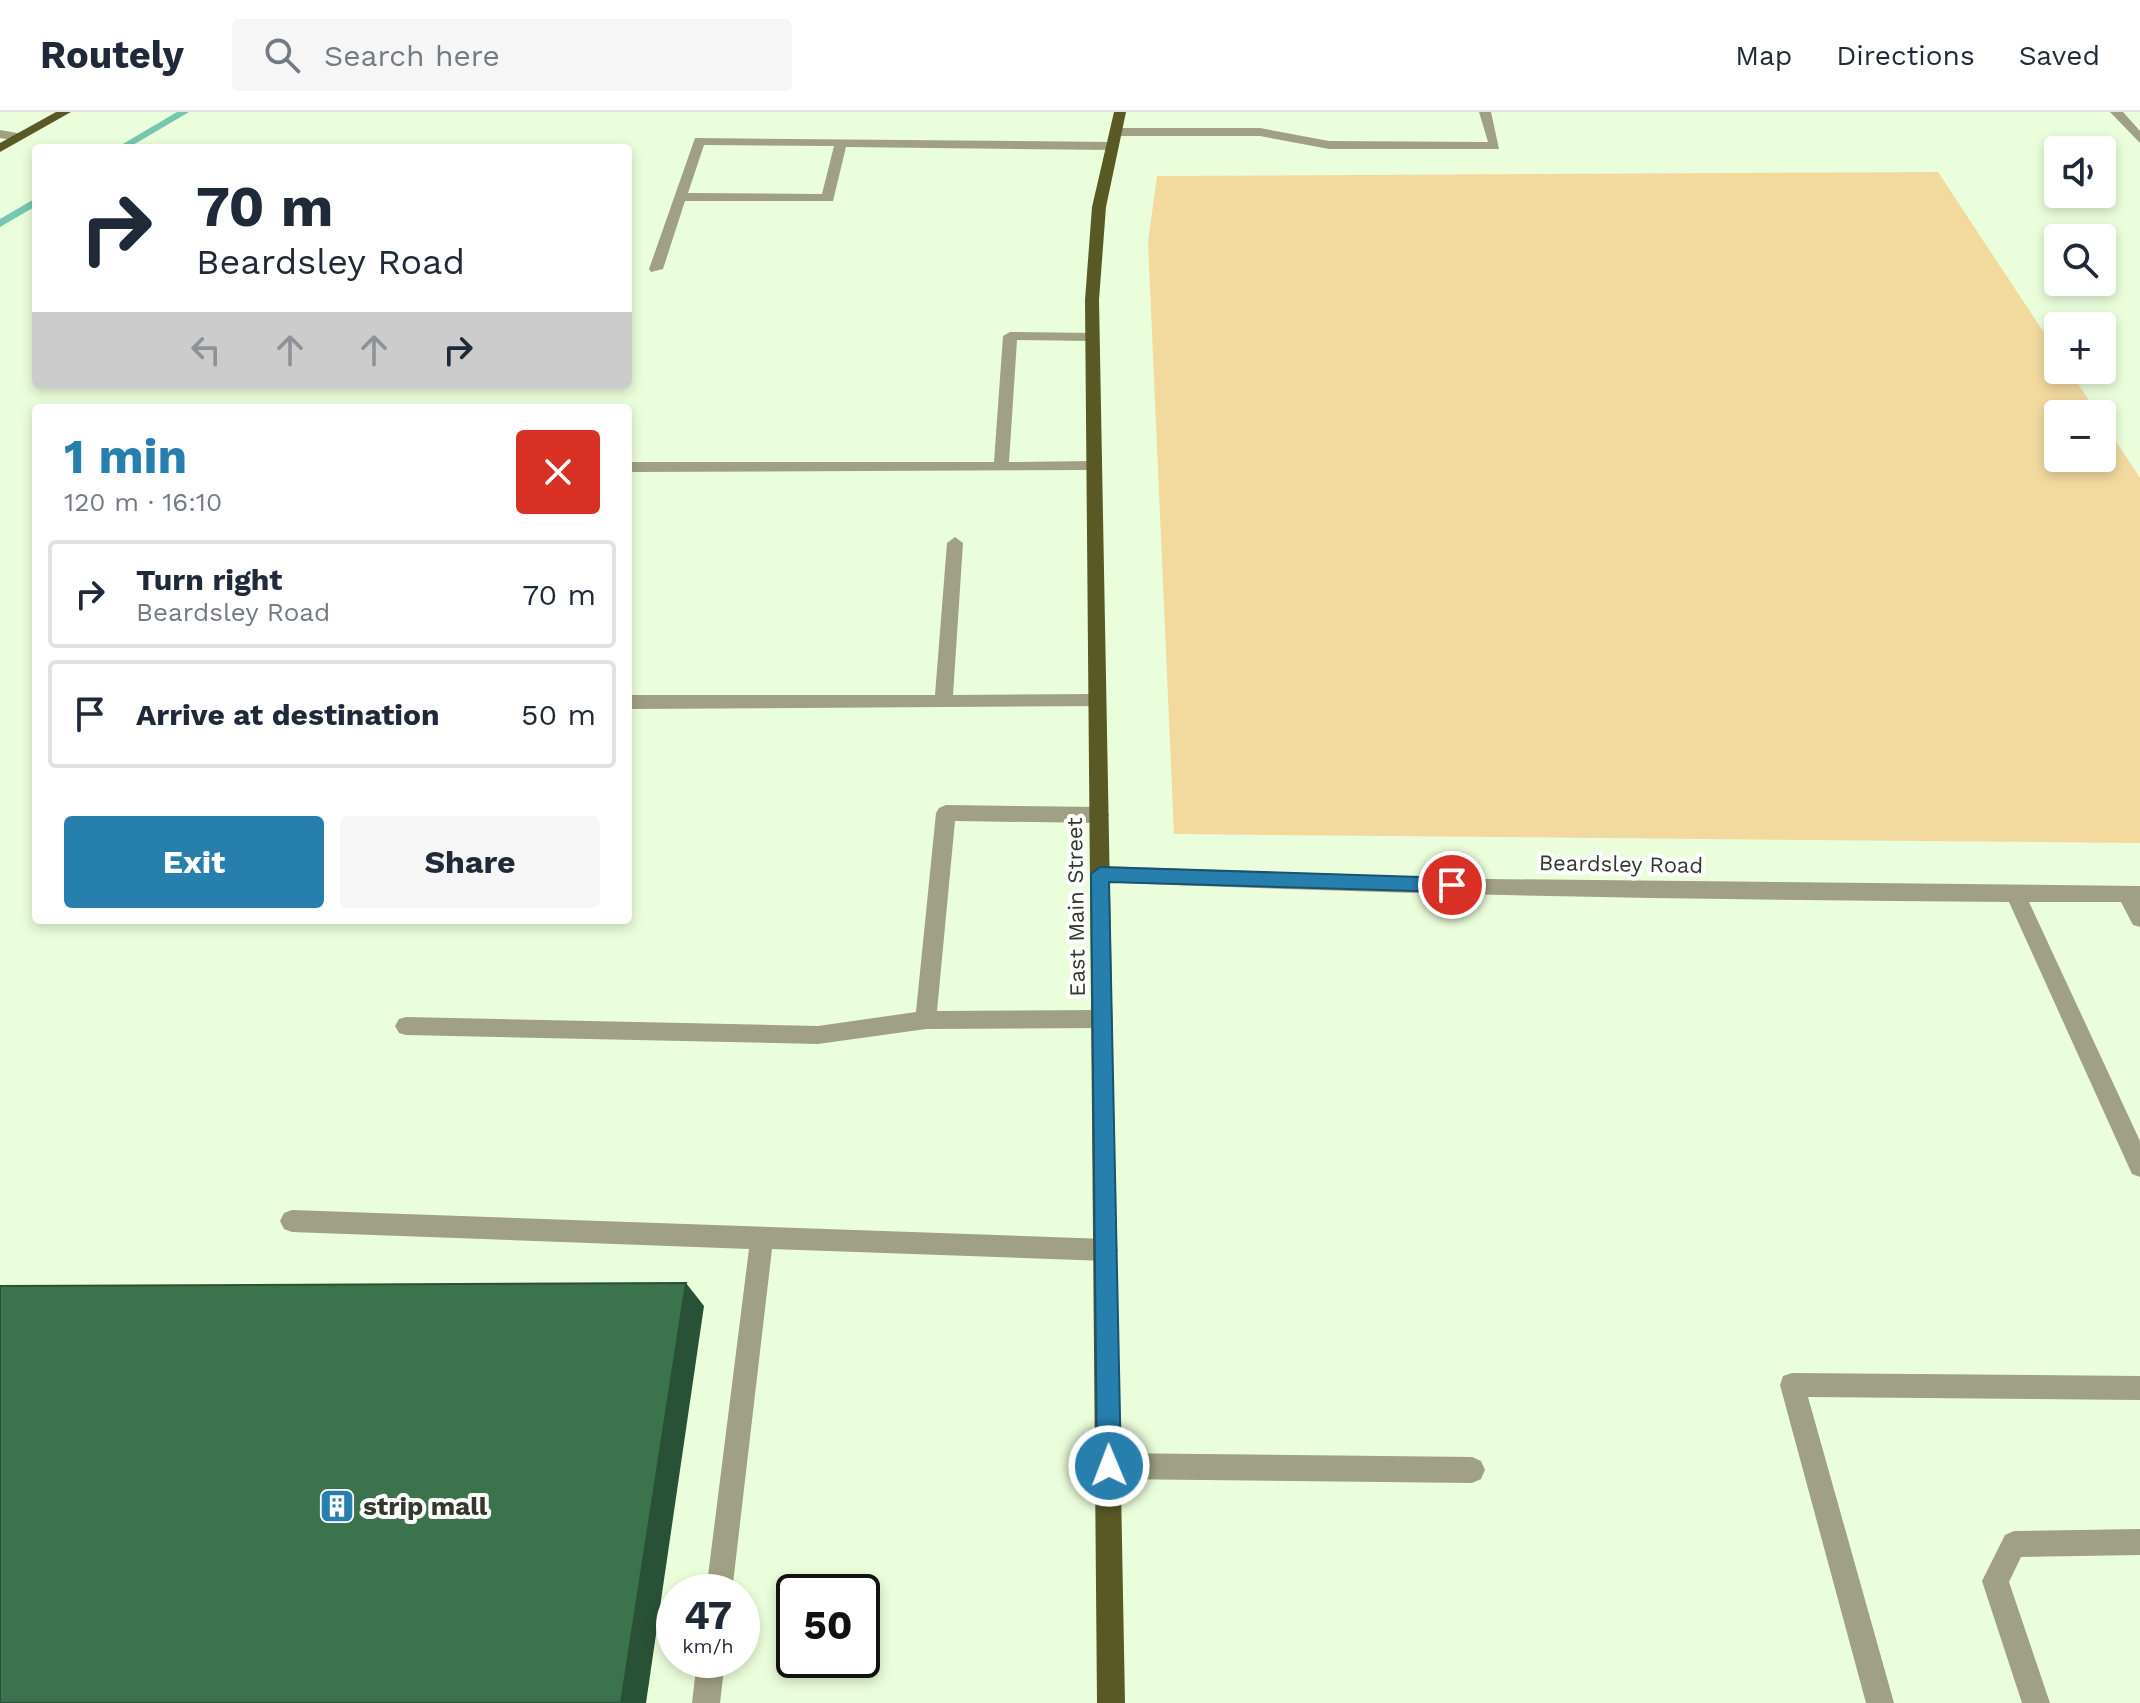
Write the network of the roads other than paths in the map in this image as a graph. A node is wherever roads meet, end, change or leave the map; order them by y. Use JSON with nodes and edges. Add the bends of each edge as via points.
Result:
{"nodes":[{"id":1,"x":65,"y":112,"type":"edge"},
{"id":2,"x":1120,"y":112,"type":"edge"},
{"id":3,"x":1485,"y":112,"type":"edge"},
{"id":4,"x":2116,"y":112,"type":"edge"},
{"id":5,"x":0,"y":134,"type":"edge"},
{"id":6,"x":19,"y":137,"type":"junction"},
{"id":7,"x":1113,"y":139,"type":"junction"},
{"id":8,"x":2140,"y":139,"type":"edge"},
{"id":9,"x":841,"y":142,"type":"junction"},
{"id":10,"x":0,"y":148,"type":"edge"},
{"id":11,"x":680,"y":197,"type":"junction"},
{"id":12,"x":656,"y":269,"type":"dead end"},
{"id":13,"x":1092,"y":337,"type":"junction"},
{"id":14,"x":1094,"y":466,"type":"junction"},
{"id":15,"x":632,"y":467,"type":"edge"},
{"id":16,"x":1001,"y":467,"type":"junction"},
{"id":17,"x":955,"y":543,"type":"dead end"},
{"id":18,"x":944,"y":701,"type":"junction"},
{"id":19,"x":1097,"y":701,"type":"junction"},
{"id":20,"x":632,"y":702,"type":"edge"},
{"id":21,"x":1099,"y":815,"type":"junction"},
{"id":22,"x":1100,"y":874,"type":"junction"},
{"id":23,"x":2015,"y":893,"type":"junction"},
{"id":24,"x":2133,"y":894,"type":"edge"},
{"id":25,"x":2140,"y":919,"type":"edge"},
{"id":26,"x":1102,"y":1019,"type":"junction"},
{"id":27,"x":926,"y":1020,"type":"junction"},
{"id":28,"x":406,"y":1026,"type":"dead end"},
{"id":29,"x":2140,"y":1166,"type":"edge"},
{"id":30,"x":292,"y":1221,"type":"dead end"},
{"id":31,"x":762,"y":1237,"type":"junction"},
{"id":32,"x":1106,"y":1250,"type":"junction"},
{"id":33,"x":2140,"y":1388,"type":"edge"},
{"id":34,"x":1109,"y":1466,"type":"junction"},
{"id":35,"x":1472,"y":1470,"type":"dead end"},
{"id":36,"x":2140,"y":1542,"type":"edge"},
{"id":37,"x":721,"y":1574,"type":"edge"},
{"id":38,"x":709,"y":1678,"type":"edge"},
{"id":39,"x":706,"y":1703,"type":"edge"},
{"id":40,"x":1111,"y":1703,"type":"edge"},
{"id":41,"x":1880,"y":1703,"type":"edge"},
{"id":42,"x":2036,"y":1703,"type":"edge"}],
"edges":[{"from":1,"to":6,"type":"main road"},
{"from":2,"to":7,"type":"main road","name":"East Main Street"},
{"from":3,"to":7,"type":"street","via":[[1495,146],[1329,145],[1260,132]]},
{"from":4,"to":8,"type":"street"},
{"from":5,"to":6,"type":"street"},
{"from":6,"to":10,"type":"main road"},
{"from":7,"to":9,"type":"street"},
{"from":7,"to":13,"type":"main road","name":"East Main Street","via":[[1099,207]]},
{"from":9,"to":11,"type":"street","via":[[699,141]]},
{"from":9,"to":11,"type":"street","via":[[828,198]]},
{"from":11,"to":12,"type":"street"},
{"from":13,"to":14,"type":"main road","name":"East Main Street"},
{"from":13,"to":16,"type":"street","via":[[1010,336]]},
{"from":14,"to":16,"type":"street"},
{"from":14,"to":19,"type":"main road","name":"East Main Street"},
{"from":15,"to":16,"type":"street"},
{"from":17,"to":18,"type":"street"},
{"from":18,"to":19,"type":"street"},
{"from":18,"to":20,"type":"street"},
{"from":19,"to":21,"type":"main road","name":"East Main Street"},
{"from":21,"to":22,"type":"main road","name":"East Main Street"},
{"from":21,"to":27,"type":"street","via":[[946,813]]},
{"from":22,"to":23,"type":"street","name":"Beardsley Road","via":[[1483,886]]},
{"from":22,"to":26,"type":"main road","name":"East Main Street"},
{"from":23,"to":24,"type":"street","name":"Beardsley Road"},
{"from":23,"to":29,"type":"street"},
{"from":24,"to":25,"type":"street"},
{"from":26,"to":27,"type":"street"},
{"from":26,"to":32,"type":"main road","name":"East Main Street"},
{"from":27,"to":28,"type":"street","via":[[818,1035]]},
{"from":30,"to":31,"type":"street"},
{"from":31,"to":32,"type":"street"},
{"from":31,"to":37,"type":"street"},
{"from":32,"to":34,"type":"main road","name":"East Main Street"},
{"from":33,"to":41,"type":"street","via":[[1792,1385]]},
{"from":34,"to":35,"type":"street"},
{"from":34,"to":40,"type":"main road","name":"East Main Street"},
{"from":36,"to":42,"type":"street","via":[[2014,1544],[1995,1581]]},
{"from":38,"to":39,"type":"street"}]}
